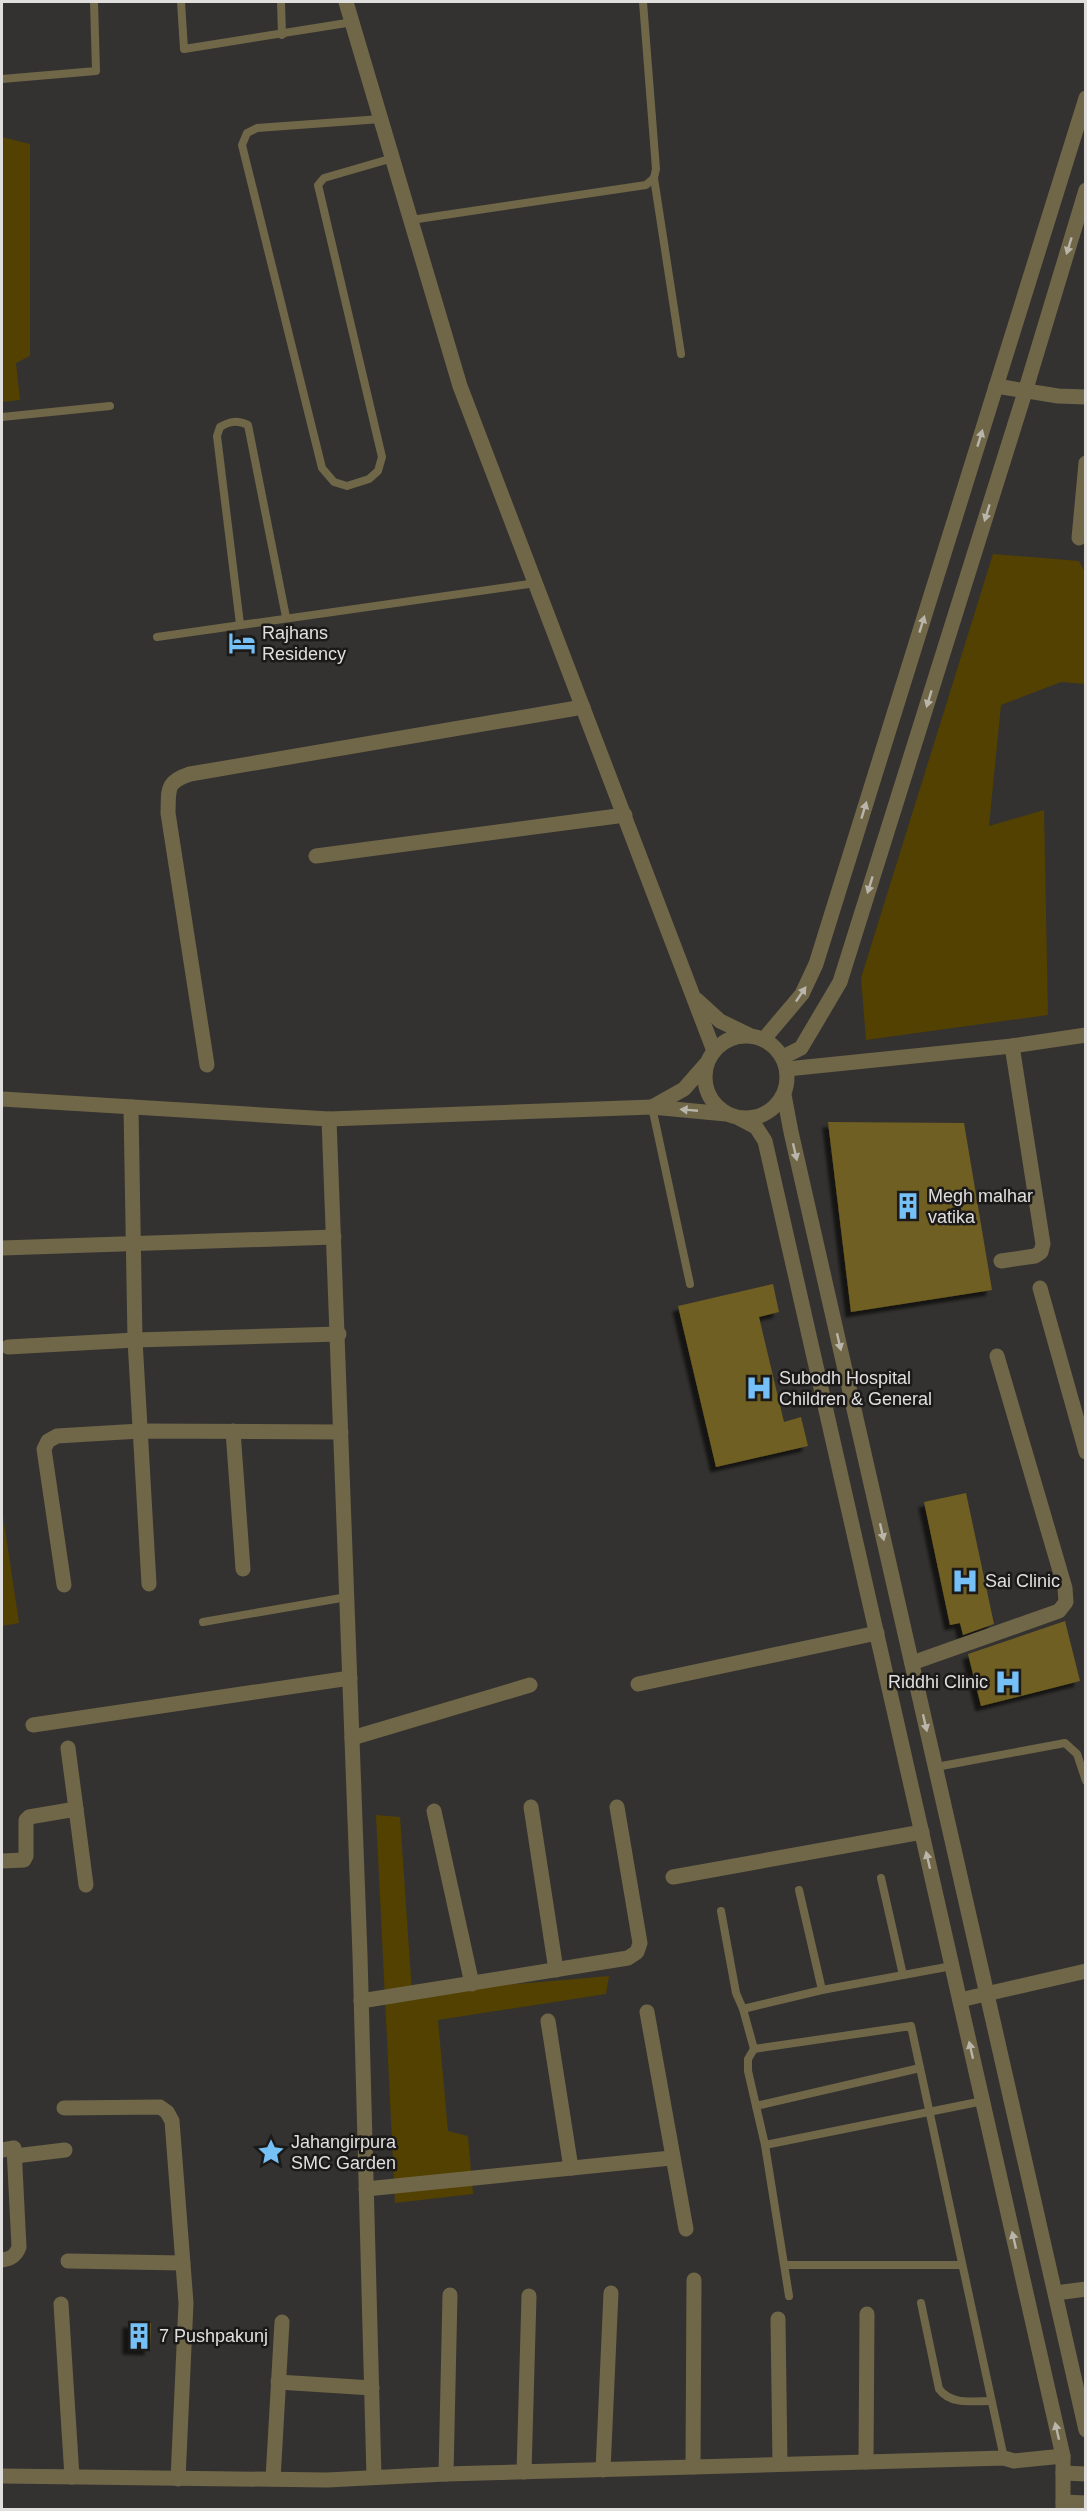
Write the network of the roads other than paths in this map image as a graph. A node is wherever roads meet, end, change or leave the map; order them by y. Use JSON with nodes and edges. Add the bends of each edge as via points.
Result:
{"nodes":[{"id":1,"x":94,"y":2,"type":"edge"},
{"id":2,"x":181,"y":2,"type":"edge"},
{"id":3,"x":281,"y":2,"type":"edge"},
{"id":4,"x":346,"y":2,"type":"edge"},
{"id":5,"x":643,"y":2,"type":"edge"},
{"id":6,"x":353,"y":22,"type":"junction"},
{"id":7,"x":282,"y":35,"type":"junction"},
{"id":8,"x":2,"y":79,"type":"edge"},
{"id":9,"x":1086,"y":99,"type":"edge"},
{"id":10,"x":381,"y":119,"type":"junction"},
{"id":11,"x":393,"y":158,"type":"junction"},
{"id":12,"x":654,"y":178,"type":"junction"},
{"id":13,"x":1086,"y":190,"type":"edge"},
{"id":14,"x":411,"y":220,"type":"junction"},
{"id":15,"x":681,"y":354,"type":"dead end"},
{"id":16,"x":996,"y":386,"type":"junction"},
{"id":17,"x":1025,"y":392,"type":"junction"},
{"id":18,"x":1086,"y":398,"type":"edge"},
{"id":19,"x":110,"y":406,"type":"dead end"},
{"id":20,"x":2,"y":417,"type":"edge"},
{"id":21,"x":1086,"y":464,"type":"edge"},
{"id":22,"x":1078,"y":537,"type":"dead end"},
{"id":23,"x":536,"y":583,"type":"junction"},
{"id":24,"x":286,"y":617,"type":"junction"},
{"id":25,"x":240,"y":624,"type":"junction"},
{"id":26,"x":157,"y":637,"type":"dead end"},
{"id":27,"x":583,"y":707,"type":"junction"},
{"id":28,"x":625,"y":815,"type":"junction"},
{"id":29,"x":316,"y":856,"type":"dead end"},
{"id":30,"x":694,"y":998,"type":"junction"},
{"id":31,"x":1086,"y":1035,"type":"edge"},
{"id":32,"x":757,"y":1038,"type":"junction"},
{"id":33,"x":1012,"y":1046,"type":"junction"},
{"id":34,"x":710,"y":1057,"type":"junction"},
{"id":35,"x":785,"y":1063,"type":"junction"},
{"id":36,"x":207,"y":1065,"type":"dead end"},
{"id":37,"x":784,"y":1095,"type":"junction"},
{"id":38,"x":2,"y":1100,"type":"edge"},
{"id":39,"x":130,"y":1107,"type":"junction"},
{"id":40,"x":652,"y":1107,"type":"junction"},
{"id":41,"x":733,"y":1116,"type":"junction"},
{"id":42,"x":329,"y":1119,"type":"junction"},
{"id":43,"x":334,"y":1237,"type":"junction"},
{"id":44,"x":132,"y":1244,"type":"junction"},
{"id":45,"x":2,"y":1248,"type":"edge"},
{"id":46,"x":1001,"y":1261,"type":"dead end"},
{"id":47,"x":690,"y":1284,"type":"dead end"},
{"id":48,"x":1040,"y":1288,"type":"dead end"},
{"id":49,"x":339,"y":1334,"type":"junction"},
{"id":50,"x":135,"y":1340,"type":"junction"},
{"id":51,"x":8,"y":1347,"type":"dead end"},
{"id":52,"x":997,"y":1356,"type":"dead end"},
{"id":53,"x":140,"y":1431,"type":"junction"},
{"id":54,"x":233,"y":1431,"type":"junction"},
{"id":55,"x":341,"y":1432,"type":"junction"},
{"id":56,"x":1085,"y":1447,"type":"edge"},
{"id":57,"x":243,"y":1569,"type":"dead end"},
{"id":58,"x":149,"y":1584,"type":"dead end"},
{"id":59,"x":64,"y":1585,"type":"dead end"},
{"id":60,"x":347,"y":1598,"type":"junction"},
{"id":61,"x":203,"y":1622,"type":"dead end"},
{"id":62,"x":877,"y":1633,"type":"junction"},
{"id":63,"x":912,"y":1663,"type":"junction"},
{"id":64,"x":350,"y":1678,"type":"junction"},
{"id":65,"x":638,"y":1684,"type":"dead end"},
{"id":66,"x":530,"y":1686,"type":"dead end"},
{"id":67,"x":33,"y":1725,"type":"dead end"},
{"id":68,"x":352,"y":1738,"type":"junction"},
{"id":69,"x":68,"y":1748,"type":"dead end"},
{"id":70,"x":936,"y":1767,"type":"junction"},
{"id":71,"x":1086,"y":1781,"type":"edge"},
{"id":72,"x":531,"y":1807,"type":"dead end"},
{"id":73,"x":617,"y":1807,"type":"dead end"},
{"id":74,"x":76,"y":1809,"type":"junction"},
{"id":75,"x":434,"y":1810,"type":"dead end"},
{"id":76,"x":922,"y":1832,"type":"junction"},
{"id":77,"x":2,"y":1861,"type":"edge"},
{"id":78,"x":673,"y":1877,"type":"dead end"},
{"id":79,"x":881,"y":1878,"type":"dead end"},
{"id":80,"x":86,"y":1885,"type":"dead end"},
{"id":81,"x":799,"y":1890,"type":"dead end"},
{"id":82,"x":721,"y":1911,"type":"dead end"},
{"id":83,"x":952,"y":1966,"type":"junction"},
{"id":84,"x":556,"y":1970,"type":"junction"},
{"id":85,"x":1086,"y":1971,"type":"edge"},
{"id":86,"x":903,"y":1975,"type":"junction"},
{"id":87,"x":472,"y":1984,"type":"junction"},
{"id":88,"x":822,"y":1990,"type":"junction"},
{"id":89,"x":987,"y":1995,"type":"junction"},
{"id":90,"x":960,"y":2000,"type":"junction"},
{"id":91,"x":361,"y":2001,"type":"junction"},
{"id":92,"x":743,"y":2008,"type":"junction"},
{"id":93,"x":647,"y":2012,"type":"dead end"},
{"id":94,"x":548,"y":2021,"type":"dead end"},
{"id":95,"x":754,"y":2049,"type":"junction"},
{"id":96,"x":920,"y":2068,"type":"junction"},
{"id":97,"x":982,"y":2101,"type":"junction"},
{"id":98,"x":756,"y":2106,"type":"junction"},
{"id":99,"x":64,"y":2108,"type":"dead end"},
{"id":100,"x":928,"y":2112,"type":"junction"},
{"id":101,"x":765,"y":2145,"type":"junction"},
{"id":102,"x":65,"y":2150,"type":"dead end"},
{"id":103,"x":8,"y":2153,"type":"edge"},
{"id":104,"x":671,"y":2158,"type":"junction"},
{"id":105,"x":571,"y":2168,"type":"junction"},
{"id":106,"x":366,"y":2189,"type":"junction"},
{"id":107,"x":686,"y":2229,"type":"dead end"},
{"id":108,"x":2,"y":2260,"type":"edge"},
{"id":109,"x":68,"y":2261,"type":"dead end"},
{"id":110,"x":183,"y":2263,"type":"junction"},
{"id":111,"x":784,"y":2265,"type":"junction"},
{"id":112,"x":962,"y":2265,"type":"junction"},
{"id":113,"x":694,"y":2280,"type":"dead end"},
{"id":114,"x":1086,"y":2289,"type":"edge"},
{"id":115,"x":611,"y":2293,"type":"dead end"},
{"id":116,"x":1056,"y":2294,"type":"junction"},
{"id":117,"x":450,"y":2295,"type":"dead end"},
{"id":118,"x":529,"y":2296,"type":"dead end"},
{"id":119,"x":789,"y":2296,"type":"dead end"},
{"id":120,"x":921,"y":2303,"type":"dead end"},
{"id":121,"x":61,"y":2304,"type":"dead end"},
{"id":122,"x":867,"y":2314,"type":"dead end"},
{"id":123,"x":778,"y":2319,"type":"dead end"},
{"id":124,"x":282,"y":2322,"type":"dead end"},
{"id":125,"x":278,"y":2382,"type":"junction"},
{"id":126,"x":372,"y":2388,"type":"junction"},
{"id":127,"x":991,"y":2401,"type":"junction"},
{"id":128,"x":1086,"y":2430,"type":"edge"},
{"id":129,"x":1063,"y":2456,"type":"junction"},
{"id":130,"x":1004,"y":2458,"type":"junction"},
{"id":131,"x":866,"y":2462,"type":"junction"},
{"id":132,"x":780,"y":2464,"type":"junction"},
{"id":133,"x":693,"y":2467,"type":"junction"},
{"id":134,"x":603,"y":2470,"type":"junction"},
{"id":135,"x":524,"y":2472,"type":"junction"},
{"id":136,"x":1063,"y":2473,"type":"junction"},
{"id":137,"x":446,"y":2474,"type":"junction"},
{"id":138,"x":1086,"y":2474,"type":"edge"},
{"id":139,"x":2,"y":2476,"type":"edge"},
{"id":140,"x":72,"y":2477,"type":"junction"},
{"id":141,"x":374,"y":2477,"type":"junction"},
{"id":142,"x":178,"y":2478,"type":"junction"},
{"id":143,"x":273,"y":2480,"type":"junction"},
{"id":144,"x":1086,"y":2503,"type":"edge"},
{"id":145,"x":1063,"y":2506,"type":"edge"}],
"edges":[{"from":1,"to":8,"type":"lane","via":[[96,71]]},
{"from":2,"to":7,"type":"lane","via":[[184,49]]},
{"from":3,"to":7,"type":"lane"},
{"from":4,"to":6,"type":"street"},
{"from":5,"to":12,"type":"lane"},
{"from":6,"to":7,"type":"lane"},
{"from":6,"to":10,"type":"street"},
{"from":9,"to":16,"type":"street"},
{"from":10,"to":11,"type":"street"},
{"from":10,"to":11,"type":"lane","via":[[257,128],[247,133],[242,145],[322,468],[339,486],[369,479],[378,471],[381,457],[318,185],[324,178]]},
{"from":11,"to":14,"type":"street"},
{"from":12,"to":14,"type":"lane","via":[[646,185]]},
{"from":12,"to":15,"type":"lane"},
{"from":13,"to":17,"type":"street","one_way":true},
{"from":14,"to":23,"type":"street","via":[[460,386]]},
{"from":16,"to":17,"type":"street"},
{"from":32,"to":16,"type":"street","one_way":true,"via":[[802,994],[816,964]]},
{"from":17,"to":18,"type":"street"},
{"from":17,"to":35,"type":"street","one_way":true,"via":[[840,982],[801,1048]]},
{"from":19,"to":20,"type":"lane"},
{"from":21,"to":22,"type":"street"},
{"from":23,"to":24,"type":"lane"},
{"from":23,"to":27,"type":"street"},
{"from":24,"to":25,"type":"lane"},
{"from":24,"to":25,"type":"lane","via":[[248,425],[229,422],[220,427],[217,436]]},
{"from":25,"to":26,"type":"lane"},
{"from":27,"to":28,"type":"street"},
{"from":27,"to":36,"type":"street","via":[[175,778],[169,788],[168,813]]},
{"from":28,"to":29,"type":"street"},
{"from":28,"to":30,"type":"street"},
{"from":30,"to":32,"type":"street","via":[[720,1021]]},
{"from":30,"to":34,"type":"street"},
{"from":31,"to":33,"type":"street"},
{"from":32,"to":34,"type":"street","via":[[738,1036],[724,1041]]},
{"from":32,"to":35,"type":"street","via":[[775,1047]]},
{"from":33,"to":35,"type":"street"},
{"from":33,"to":46,"type":"street","via":[[1043,1244],[1035,1256]]},
{"from":34,"to":40,"type":"street","via":[[684,1089]]},
{"from":34,"to":41,"type":"street","via":[[704,1078],[707,1092],[714,1105]]},
{"from":35,"to":37,"type":"street","via":[[788,1082]]},
{"from":37,"to":41,"type":"street","via":[[766,1114],[754,1118]]},
{"from":37,"to":63,"type":"street","one_way":true},
{"from":38,"to":39,"type":"street"},
{"from":39,"to":42,"type":"street"},
{"from":39,"to":44,"type":"street"},
{"from":41,"to":40,"type":"street","one_way":true},
{"from":40,"to":42,"type":"street"},
{"from":40,"to":47,"type":"lane"},
{"from":41,"to":62,"type":"street","via":[[756,1127],[765,1141]]},
{"from":42,"to":43,"type":"street"},
{"from":43,"to":44,"type":"street"},
{"from":43,"to":49,"type":"street"},
{"from":44,"to":45,"type":"street"},
{"from":44,"to":50,"type":"street"},
{"from":48,"to":56,"type":"street"},
{"from":49,"to":50,"type":"street"},
{"from":49,"to":55,"type":"street"},
{"from":50,"to":51,"type":"street"},
{"from":50,"to":53,"type":"street"},
{"from":52,"to":63,"type":"street","via":[[1066,1602],[1059,1611]]},
{"from":53,"to":54,"type":"street"},
{"from":53,"to":58,"type":"street"},
{"from":53,"to":59,"type":"street","via":[[57,1436],[44,1449]]},
{"from":54,"to":55,"type":"street"},
{"from":54,"to":57,"type":"street"},
{"from":55,"to":60,"type":"street"},
{"from":60,"to":61,"type":"lane"},
{"from":60,"to":64,"type":"street"},
{"from":62,"to":65,"type":"street"},
{"from":62,"to":76,"type":"street"},
{"from":63,"to":70,"type":"street","one_way":true},
{"from":64,"to":67,"type":"street"},
{"from":64,"to":68,"type":"street"},
{"from":66,"to":68,"type":"street"},
{"from":68,"to":91,"type":"street"},
{"from":69,"to":74,"type":"street"},
{"from":70,"to":71,"type":"lane","via":[[1065,1743],[1077,1754]]},
{"from":70,"to":89,"type":"street"},
{"from":72,"to":84,"type":"street"},
{"from":73,"to":84,"type":"street","via":[[640,1943],[637,1952],[628,1958]]},
{"from":74,"to":77,"type":"street","via":[[29,1817],[24,1860]]},
{"from":74,"to":80,"type":"street"},
{"from":75,"to":87,"type":"street"},
{"from":76,"to":78,"type":"street"},
{"from":83,"to":76,"type":"street","one_way":true},
{"from":79,"to":86,"type":"lane"},
{"from":81,"to":88,"type":"lane"},
{"from":82,"to":92,"type":"lane","via":[[736,1993]]},
{"from":83,"to":86,"type":"lane"},
{"from":83,"to":90,"type":"street"},
{"from":84,"to":87,"type":"street"},
{"from":85,"to":89,"type":"street"},
{"from":86,"to":88,"type":"lane"},
{"from":87,"to":91,"type":"street"},
{"from":88,"to":92,"type":"lane"},
{"from":89,"to":90,"type":"street"},
{"from":89,"to":116,"type":"street"},
{"from":97,"to":90,"type":"street","one_way":true},
{"from":91,"to":106,"type":"street"},
{"from":92,"to":95,"type":"lane"},
{"from":93,"to":104,"type":"street"},
{"from":94,"to":105,"type":"street"},
{"from":95,"to":96,"type":"lane","via":[[911,2026]]},
{"from":95,"to":98,"type":"lane","via":[[748,2059]]},
{"from":96,"to":98,"type":"lane"},
{"from":96,"to":100,"type":"lane"},
{"from":97,"to":100,"type":"lane"},
{"from":129,"to":97,"type":"street","one_way":true},
{"from":98,"to":101,"type":"lane"},
{"from":99,"to":110,"type":"street","via":[[160,2107],[167,2112],[175,2146]]},
{"from":100,"to":101,"type":"lane"},
{"from":100,"to":112,"type":"lane"},
{"from":101,"to":111,"type":"lane"},
{"from":102,"to":103,"type":"street"},
{"from":103,"to":108,"type":"street","via":[[19,2247],[10,2259]]},
{"from":104,"to":105,"type":"street"},
{"from":104,"to":107,"type":"street"},
{"from":105,"to":106,"type":"street"},
{"from":106,"to":126,"type":"street"},
{"from":109,"to":110,"type":"street"},
{"from":110,"to":142,"type":"street","via":[[186,2334]]},
{"from":111,"to":112,"type":"lane"},
{"from":111,"to":119,"type":"lane"},
{"from":112,"to":127,"type":"lane"},
{"from":113,"to":133,"type":"street"},
{"from":114,"to":116,"type":"street"},
{"from":115,"to":134,"type":"street"},
{"from":116,"to":128,"type":"street"},
{"from":117,"to":137,"type":"street"},
{"from":118,"to":135,"type":"street"},
{"from":120,"to":127,"type":"lane","via":[[939,2389],[952,2400]]},
{"from":121,"to":140,"type":"street"},
{"from":122,"to":131,"type":"street"},
{"from":123,"to":132,"type":"street"},
{"from":124,"to":125,"type":"street"},
{"from":125,"to":126,"type":"street"},
{"from":125,"to":143,"type":"street"},
{"from":126,"to":141,"type":"street"},
{"from":127,"to":130,"type":"lane"},
{"from":129,"to":130,"type":"street","via":[[1014,2461]]},
{"from":129,"to":136,"type":"street"},
{"from":130,"to":131,"type":"street"},
{"from":131,"to":132,"type":"street"},
{"from":132,"to":133,"type":"street"},
{"from":133,"to":134,"type":"street"},
{"from":134,"to":135,"type":"street"},
{"from":135,"to":137,"type":"street"},
{"from":136,"to":138,"type":"street"},
{"from":136,"to":145,"type":"street"},
{"from":137,"to":141,"type":"street"},
{"from":139,"to":140,"type":"street"},
{"from":140,"to":142,"type":"street"},
{"from":141,"to":143,"type":"street"},
{"from":142,"to":143,"type":"street"},
{"from":144,"to":145,"type":"street"}]}
